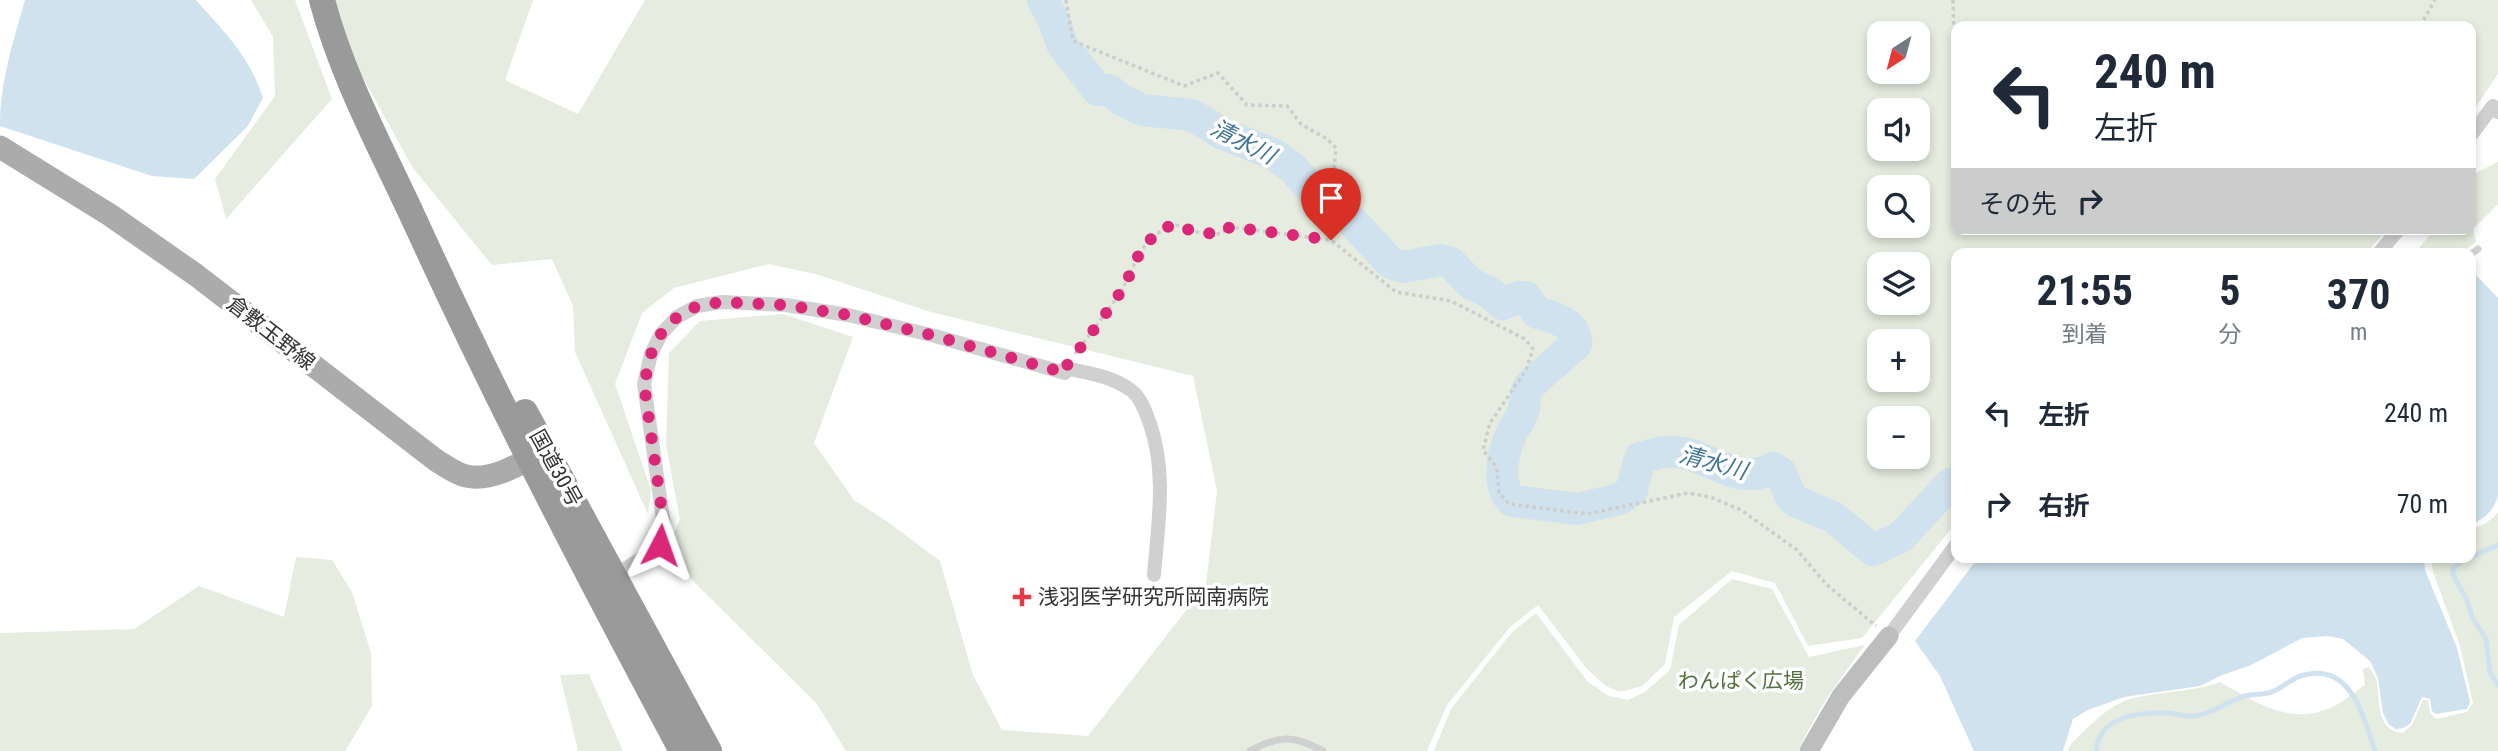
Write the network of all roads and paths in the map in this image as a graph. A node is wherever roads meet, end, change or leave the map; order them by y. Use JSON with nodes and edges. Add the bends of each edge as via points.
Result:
{"nodes":[{"id":1,"x":322,"y":0,"type":"edge"},
{"id":2,"x":1066,"y":0,"type":"edge"},
{"id":3,"x":1953,"y":0,"type":"edge"},
{"id":4,"x":2435,"y":0,"type":"edge"},
{"id":5,"x":1954,"y":21,"type":"edge"},
{"id":6,"x":2423,"y":21,"type":"edge"},
{"id":7,"x":2498,"y":112,"type":"edge"},
{"id":8,"x":2476,"y":128,"type":"edge"},
{"id":9,"x":0,"y":148,"type":"edge"},
{"id":10,"x":1331,"y":240,"type":"junction"},
{"id":11,"x":1065,"y":368,"type":"junction"},
{"id":12,"x":537,"y":454,"type":"junction"},
{"id":13,"x":1951,"y":552,"type":"edge"},
{"id":14,"x":1154,"y":575,"type":"dead end"},
{"id":15,"x":604,"y":582,"type":"junction"},
{"id":16,"x":1889,"y":636,"type":"junction"},
{"id":17,"x":682,"y":751,"type":"edge"},
{"id":18,"x":709,"y":751,"type":"edge"},
{"id":19,"x":1250,"y":751,"type":"edge"},
{"id":20,"x":1323,"y":751,"type":"edge"},
{"id":21,"x":1809,"y":751,"type":"edge"}],
"edges":[{"from":1,"to":12,"type":"highway","name":"国道30号","via":[[347,74],[473,347]]},
{"from":2,"to":10,"type":"path","via":[[1073,41],[1185,86],[1218,74],[1247,105],[1287,106],[1301,124],[1327,139],[1336,148]]},
{"from":3,"to":5,"type":"path"},
{"from":4,"to":6,"type":"path"},
{"from":7,"to":8,"type":"street","via":[[2493,106]]},
{"from":9,"to":12,"type":"main road","name":"倉敷玉野線","via":[[110,215],[196,275],[437,461],[465,476],[482,477]]},
{"from":10,"to":11,"type":"path","via":[[1230,227],[1220,234],[1195,232],[1173,224],[1156,233],[1136,257],[1120,293]]},
{"from":10,"to":16,"type":"path","via":[[1396,292],[1451,301],[1525,339],[1533,349],[1525,370],[1490,423],[1483,450],[1497,468],[1499,493],[1509,504],[1587,514],[1688,493],[1710,497],[1741,510],[1797,550],[1826,584]]},
{"from":11,"to":14,"type":"street","via":[[1110,378],[1134,392],[1146,411],[1157,444],[1161,485]]},
{"from":11,"to":15,"type":"street","via":[[1065,373],[935,336],[823,311],[722,302],[697,306],[677,317],[661,334],[644,384],[663,537],[660,545]]},
{"from":12,"to":15,"type":"highway","name":"国道30号"},
{"from":13,"to":16,"type":"street"},
{"from":15,"to":17,"type":"highway","name":"国道30号"},
{"from":15,"to":18,"type":"highway","name":"国道30号"},
{"from":16,"to":21,"type":"street","via":[[1841,696]]},
{"from":19,"to":20,"type":"lane","via":[[1276,740],[1302,740]]}]}
